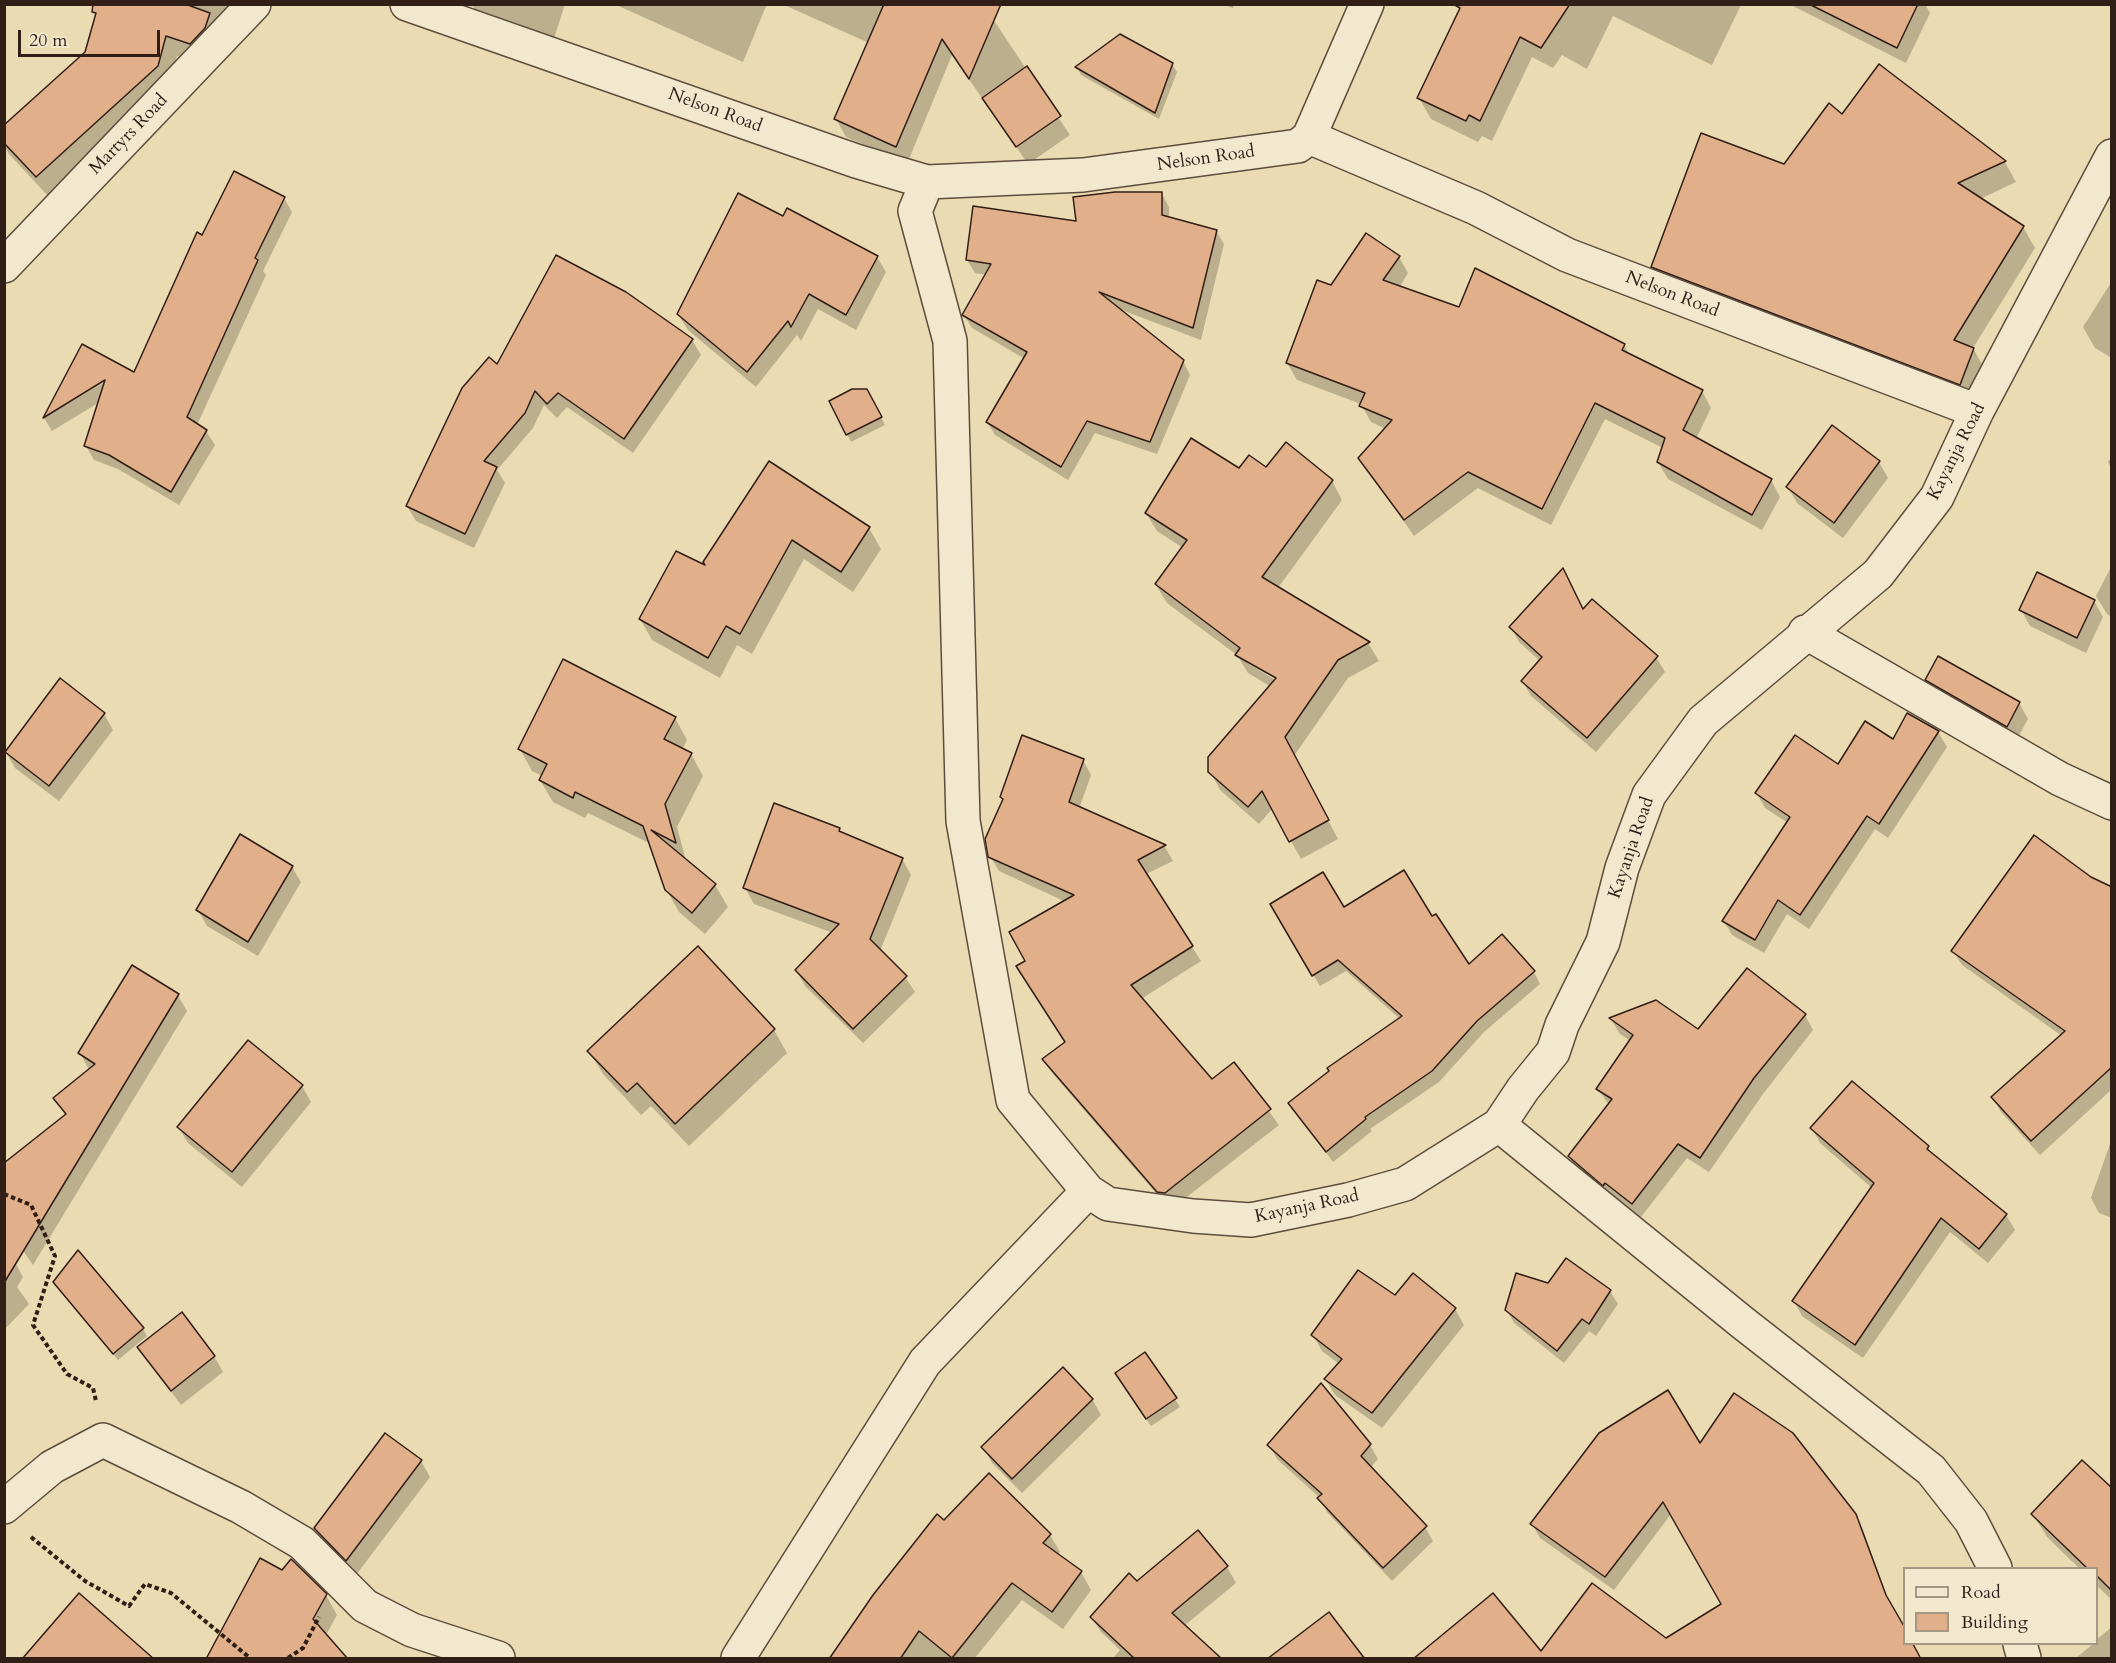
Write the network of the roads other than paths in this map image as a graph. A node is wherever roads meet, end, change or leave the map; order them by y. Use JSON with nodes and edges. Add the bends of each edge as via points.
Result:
{"nodes":[{"id":1,"x":254,"y":4,"type":"edge"},
{"id":2,"x":407,"y":4,"type":"edge"},
{"id":3,"x":1367,"y":4,"type":"edge"},
{"id":4,"x":1310,"y":137,"type":"junction"},
{"id":5,"x":2111,"y":160,"type":"edge"},
{"id":6,"x":927,"y":182,"type":"junction"},
{"id":7,"x":4,"y":266,"type":"edge"},
{"id":8,"x":1977,"y":411,"type":"junction"},
{"id":9,"x":1805,"y":632,"type":"junction"},
{"id":10,"x":2112,"y":803,"type":"edge"},
{"id":11,"x":1499,"y":1125,"type":"junction"},
{"id":12,"x":1088,"y":1191,"type":"junction"},
{"id":13,"x":4,"y":1507,"type":"edge"},
{"id":14,"x":1994,"y":1567,"type":"edge"},
{"id":15,"x":498,"y":1659,"type":"edge"},
{"id":16,"x":738,"y":1659,"type":"edge"}],
"edges":[{"from":1,"to":7,"type":"street","name":"Martyrs Road"},
{"from":2,"to":6,"type":"street","name":"Nelson Road","via":[[856,161]]},
{"from":3,"to":4,"type":"street"},
{"from":4,"to":6,"type":"street","name":"Nelson Road","via":[[1298,146],[1083,175]]},
{"from":4,"to":8,"type":"street","name":"Nelson Road","via":[[1476,208],[1567,255]]},
{"from":5,"to":8,"type":"street","name":"Kayanja Road"},
{"from":6,"to":12,"type":"street","via":[[915,211],[950,341],[963,821],[1013,1100]]},
{"from":8,"to":9,"type":"street","name":"Kayanja Road","via":[[1937,497],[1878,574]]},
{"from":9,"to":10,"type":"street","via":[[2060,779]]},
{"from":9,"to":11,"type":"street","name":"Kayanja Road","via":[[1703,721],[1649,795],[1622,868],[1603,942],[1553,1052]]},
{"from":11,"to":12,"type":"street","name":"Kayanja Road","via":[[1405,1184],[1251,1220],[1108,1204]]},
{"from":11,"to":14,"type":"street","via":[[1931,1470],[1971,1521]]},
{"from":12,"to":16,"type":"street","via":[[925,1362]]},
{"from":13,"to":15,"type":"street","via":[[52,1467],[103,1440],[241,1507],[302,1543],[365,1606],[412,1630]]}]}
